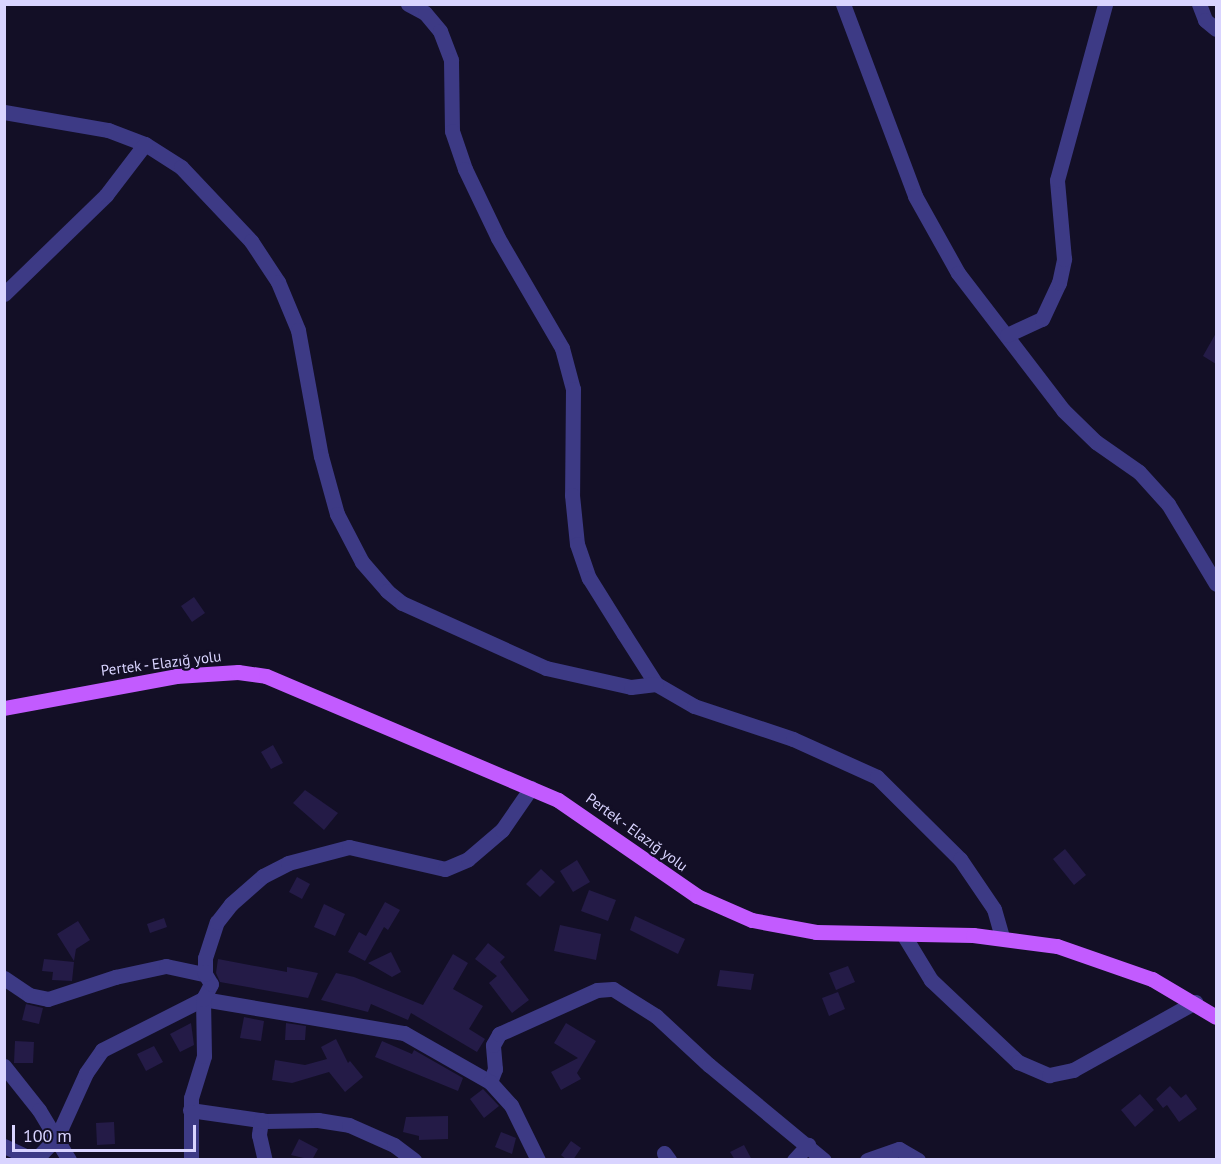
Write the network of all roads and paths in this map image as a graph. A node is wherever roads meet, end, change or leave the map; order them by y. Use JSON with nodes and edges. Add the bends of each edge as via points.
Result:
{"nodes":[{"id":1,"x":408,"y":4,"type":"edge"},
{"id":2,"x":843,"y":4,"type":"edge"},
{"id":3,"x":1106,"y":4,"type":"edge"},
{"id":4,"x":1199,"y":4,"type":"edge"},
{"id":5,"x":1216,"y":29,"type":"edge"},
{"id":6,"x":4,"y":112,"type":"edge"},
{"id":7,"x":145,"y":144,"type":"junction"},
{"id":8,"x":4,"y":294,"type":"edge"},
{"id":9,"x":1007,"y":335,"type":"junction"},
{"id":10,"x":1216,"y":584,"type":"edge"},
{"id":11,"x":656,"y":684,"type":"junction"},
{"id":12,"x":4,"y":708,"type":"edge"},
{"id":13,"x":531,"y":788,"type":"junction"},
{"id":14,"x":903,"y":933,"type":"junction"},
{"id":15,"x":1002,"y":937,"type":"junction"},
{"id":16,"x":205,"y":974,"type":"junction"},
{"id":17,"x":4,"y":978,"type":"edge"},
{"id":18,"x":203,"y":999,"type":"junction"},
{"id":19,"x":1195,"y":1002,"type":"junction"},
{"id":20,"x":1216,"y":1017,"type":"edge"},
{"id":21,"x":4,"y":1066,"type":"edge"},
{"id":22,"x":490,"y":1082,"type":"junction"},
{"id":23,"x":190,"y":1110,"type":"junction"},
{"id":24,"x":261,"y":1120,"type":"junction"},
{"id":25,"x":57,"y":1137,"type":"junction"},
{"id":26,"x":808,"y":1145,"type":"junction"},
{"id":27,"x":4,"y":1146,"type":"edge"},
{"id":28,"x":530,"y":1156,"type":"edge"},
{"id":29,"x":412,"y":1159,"type":"edge"},
{"id":30,"x":34,"y":1160,"type":"edge"},
{"id":31,"x":69,"y":1160,"type":"edge"},
{"id":32,"x":191,"y":1160,"type":"edge"},
{"id":33,"x":265,"y":1160,"type":"edge"},
{"id":34,"x":794,"y":1160,"type":"edge"},
{"id":35,"x":824,"y":1160,"type":"edge"},
{"id":36,"x":867,"y":1160,"type":"edge"},
{"id":37,"x":918,"y":1160,"type":"edge"}],
"edges":[{"from":1,"to":11,"type":"street","via":[[425,13],[440,31],[451,60],[452,131],[465,170],[498,238],[562,348],[573,389],[572,495],[578,544],[589,578]]},
{"from":2,"to":9,"type":"street","via":[[915,196],[958,273]]},
{"from":3,"to":9,"type":"street","via":[[1057,180],[1064,258],[1059,283],[1042,319]]},
{"from":4,"to":5,"type":"street","via":[[1205,20]]},
{"from":6,"to":7,"type":"street","via":[[108,130]]},
{"from":7,"to":8,"type":"street","via":[[106,195]]},
{"from":7,"to":11,"type":"street","via":[[180,168],[228,216],[251,241],[278,282],[298,330],[336,514],[352,547],[374,577],[402,603],[546,668],[631,687]]},
{"from":9,"to":10,"type":"street","via":[[1076,425],[1139,472],[1168,504],[1185,526]]},
{"from":11,"to":15,"type":"street","via":[[694,706],[793,740],[877,777],[960,859],[994,909]]},
{"from":12,"to":13,"type":"main road","name":"Pertek - Elazığ yolu","via":[[176,676],[238,672],[266,676]]},
{"from":13,"to":14,"type":"main road","name":"Pertek - Elazığ yolu","via":[[580,812],[670,879],[725,910],[788,928]]},
{"from":13,"to":16,"type":"street","via":[[502,830],[468,859],[445,869],[349,847],[315,853],[263,876],[217,922],[208,942]]},
{"from":14,"to":15,"type":"main road","name":"Pertek - Elazığ yolu"},
{"from":14,"to":19,"type":"street","via":[[931,980],[1018,1062],[1049,1074],[1073,1070]]},
{"from":15,"to":19,"type":"main road","name":"Pertek - Elazığ yolu","via":[[1107,960]]},
{"from":16,"to":17,"type":"street","via":[[166,966],[115,977],[48,999],[28,995]]},
{"from":16,"to":18,"type":"street","via":[[211,984]]},
{"from":18,"to":22,"type":"street","via":[[392,1029]]},
{"from":18,"to":23,"type":"street","via":[[204,1056]]},
{"from":18,"to":25,"type":"street","via":[[102,1050],[86,1073]]},
{"from":19,"to":20,"type":"main road","name":"Pertek - Elazığ yolu"},
{"from":21,"to":25,"type":"street"},
{"from":22,"to":26,"type":"street","via":[[495,1069],[493,1045],[500,1034],[597,990],[613,989],[656,1016],[709,1065]]},
{"from":22,"to":28,"type":"street","via":[[511,1105]]},
{"from":23,"to":24,"type":"street"},
{"from":23,"to":32,"type":"street"},
{"from":24,"to":29,"type":"street","via":[[318,1120],[349,1125],[394,1144]]},
{"from":24,"to":33,"type":"street","via":[[259,1135]]},
{"from":25,"to":30,"type":"street"},
{"from":25,"to":31,"type":"street"},
{"from":26,"to":34,"type":"street"},
{"from":26,"to":35,"type":"street"},
{"from":27,"to":30,"type":"street"},
{"from":36,"to":37,"type":"street","via":[[899,1149]]}]}
